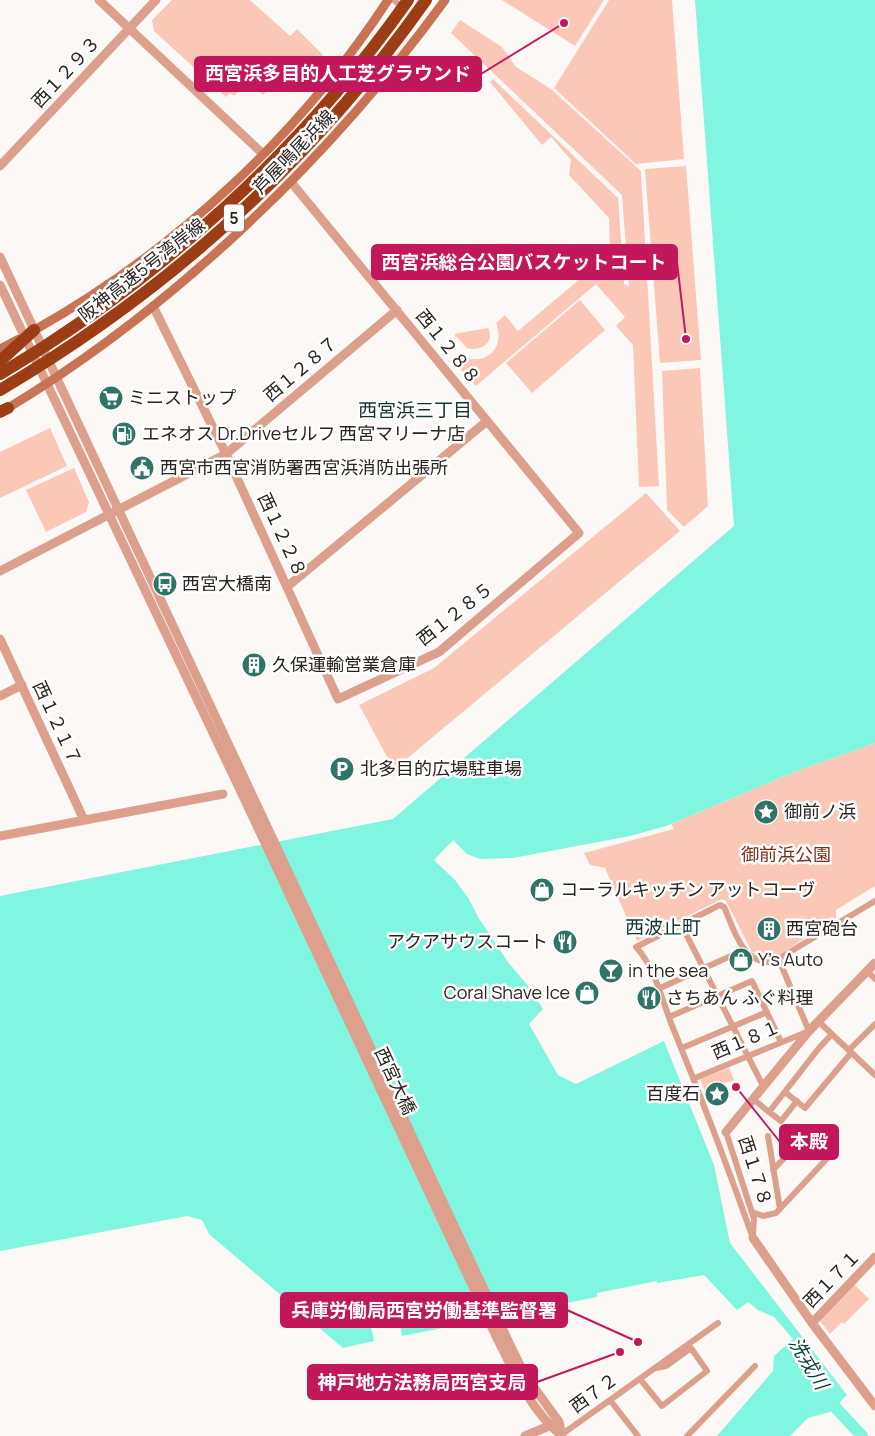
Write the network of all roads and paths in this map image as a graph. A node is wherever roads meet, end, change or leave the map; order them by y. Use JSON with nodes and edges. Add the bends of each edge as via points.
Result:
{"nodes":[{"id":1,"x":99,"y":0,"type":"edge"},
{"id":2,"x":156,"y":0,"type":"edge"},
{"id":3,"x":388,"y":0,"type":"edge"},
{"id":4,"x":394,"y":0,"type":"edge"},
{"id":5,"x":408,"y":0,"type":"edge"},
{"id":6,"x":426,"y":0,"type":"edge"},
{"id":7,"x":446,"y":0,"type":"edge"},
{"id":8,"x":129,"y":28,"type":"junction"},
{"id":9,"x":425,"y":28,"type":"junction"},
{"id":10,"x":263,"y":154,"type":"junction"},
{"id":11,"x":0,"y":166,"type":"edge"},
{"id":12,"x":290,"y":182,"type":"junction"},
{"id":13,"x":0,"y":257,"type":"edge"},
{"id":14,"x":0,"y":285,"type":"edge"},
{"id":15,"x":153,"y":306,"type":"junction"},
{"id":16,"x":397,"y":310,"type":"junction"},
{"id":17,"x":28,"y":336,"type":"junction"},
{"id":18,"x":0,"y":349,"type":"edge"},
{"id":19,"x":0,"y":361,"type":"edge"},
{"id":20,"x":0,"y":374,"type":"edge"},
{"id":21,"x":56,"y":377,"type":"junction"},
{"id":22,"x":47,"y":384,"type":"junction"},
{"id":23,"x":0,"y":390,"type":"edge"},
{"id":24,"x":3,"y":411,"type":"edge"},
{"id":25,"x":487,"y":421,"type":"junction"},
{"id":26,"x":226,"y":454,"type":"junction"},
{"id":27,"x":118,"y":510,"type":"junction"},
{"id":28,"x":108,"y":515,"type":"junction"},
{"id":29,"x":579,"y":533,"type":"joint"},
{"id":30,"x":0,"y":571,"type":"edge"},
{"id":31,"x":288,"y":586,"type":"junction"},
{"id":32,"x":0,"y":639,"type":"edge"},
{"id":33,"x":22,"y":685,"type":"junction"},
{"id":34,"x":0,"y":696,"type":"edge"},
{"id":35,"x":338,"y":699,"type":"joint"},
{"id":36,"x":223,"y":794,"type":"dead end"},
{"id":37,"x":247,"y":794,"type":"junction"},
{"id":38,"x":84,"y":820,"type":"junction"},
{"id":39,"x":0,"y":836,"type":"edge"},
{"id":40,"x":875,"y":901,"type":"edge"},
{"id":41,"x":681,"y":924,"type":"junction"},
{"id":42,"x":744,"y":950,"type":"junction"},
{"id":43,"x":779,"y":960,"type":"junction"},
{"id":44,"x":875,"y":963,"type":"edge"},
{"id":45,"x":704,"y":968,"type":"junction"},
{"id":46,"x":867,"y":971,"type":"junction"},
{"id":47,"x":875,"y":979,"type":"edge"},
{"id":48,"x":658,"y":989,"type":"junction"},
{"id":49,"x":719,"y":996,"type":"junction"},
{"id":50,"x":767,"y":1012,"type":"junction"},
{"id":51,"x":669,"y":1017,"type":"junction"},
{"id":52,"x":818,"y":1021,"type":"junction"},
{"id":53,"x":875,"y":1024,"type":"edge"},
{"id":54,"x":734,"y":1026,"type":"junction"},
{"id":55,"x":808,"y":1031,"type":"junction"},
{"id":56,"x":832,"y":1034,"type":"junction"},
{"id":57,"x":782,"y":1042,"type":"junction"},
{"id":58,"x":682,"y":1048,"type":"junction"},
{"id":59,"x":850,"y":1052,"type":"junction"},
{"id":60,"x":748,"y":1056,"type":"junction"},
{"id":61,"x":875,"y":1076,"type":"edge"},
{"id":62,"x":695,"y":1078,"type":"junction"},
{"id":63,"x":763,"y":1086,"type":"junction"},
{"id":64,"x":785,"y":1092,"type":"junction"},
{"id":65,"x":753,"y":1099,"type":"junction"},
{"id":66,"x":797,"y":1102,"type":"junction"},
{"id":67,"x":769,"y":1112,"type":"junction"},
{"id":68,"x":726,"y":1132,"type":"joint"},
{"id":69,"x":768,"y":1136,"type":"dead end"},
{"id":70,"x":774,"y":1170,"type":"junction"},
{"id":71,"x":780,"y":1209,"type":"junction"},
{"id":72,"x":752,"y":1212,"type":"junction"},
{"id":73,"x":753,"y":1238,"type":"junction"},
{"id":74,"x":875,"y":1257,"type":"edge"},
{"id":75,"x":718,"y":1323,"type":"dead end"},
{"id":76,"x":812,"y":1323,"type":"junction"},
{"id":77,"x":754,"y":1366,"type":"dead end"},
{"id":78,"x":655,"y":1368,"type":"junction"},
{"id":79,"x":640,"y":1379,"type":"junction"},
{"id":80,"x":610,"y":1400,"type":"junction"},
{"id":81,"x":875,"y":1406,"type":"edge"},
{"id":82,"x":554,"y":1424,"type":"junction"},
{"id":83,"x":562,"y":1435,"type":"edge"},
{"id":84,"x":525,"y":1436,"type":"edge"},
{"id":85,"x":638,"y":1436,"type":"edge"},
{"id":86,"x":687,"y":1436,"type":"edge"}],
"edges":[{"from":1,"to":8,"type":"street"},
{"from":2,"to":8,"type":"street","name":"西１２９３"},
{"from":3,"to":10,"type":"main road","name":"芦屋鳴尾浜線","via":[[358,45]]},
{"from":4,"to":9,"type":"street"},
{"from":5,"to":20,"type":"highway","name":"阪神高速5号湾岸線","number":"5","bridge":true,"via":[[317,115],[235,198],[118,296]]},
{"from":6,"to":23,"type":"highway","name":"阪神高速5号湾岸線","number":"5","bridge":true,"via":[[326,127],[253,202],[128,306],[75,344]]},
{"from":7,"to":9,"type":"main road","name":"芦屋鳴尾浜線"},
{"from":8,"to":10,"type":"street"},
{"from":8,"to":11,"type":"street","name":"西１２９３"},
{"from":9,"to":12,"type":"main road","name":"芦屋鳴尾浜線"},
{"from":10,"to":12,"type":"main road"},
{"from":10,"to":17,"type":"main road","name":"芦屋鳴尾浜線","via":[[164,243],[100,291]]},
{"from":12,"to":15,"type":"main road","name":"芦屋鳴尾浜線"},
{"from":12,"to":16,"type":"street","name":"西１２８８"},
{"from":13,"to":17,"type":"street"},
{"from":14,"to":17,"type":"street"},
{"from":15,"to":21,"type":"main road","name":"芦屋鳴尾浜線"},
{"from":15,"to":26,"type":"street","name":"西１２２８"},
{"from":16,"to":25,"type":"street","name":"西１２８８"},
{"from":16,"to":26,"type":"street","name":"西１２８７"},
{"from":17,"to":18,"type":"main road","name":"芦屋鳴尾浜線"},
{"from":17,"to":19,"type":"highway"},
{"from":17,"to":21,"type":"street"},
{"from":17,"to":22,"type":"street"},
{"from":21,"to":22,"type":"main road","name":"芦屋鳴尾浜線"},
{"from":21,"to":27,"type":"street"},
{"from":22,"to":24,"type":"main road","name":"芦屋鳴尾浜線"},
{"from":22,"to":28,"type":"street"},
{"from":25,"to":29,"type":"street","name":"西１２８８"},
{"from":25,"to":31,"type":"street"},
{"from":26,"to":27,"type":"street","name":"西１２８７"},
{"from":26,"to":31,"type":"street","name":"西１２２８"},
{"from":27,"to":28,"type":"street","name":"西１２８７"},
{"from":27,"to":37,"type":"street"},
{"from":28,"to":30,"type":"street","name":"西１２８７"},
{"from":28,"to":37,"type":"street"},
{"from":29,"to":35,"type":"street","name":"西１２８５","via":[[438,652]]},
{"from":31,"to":35,"type":"street","name":"西１２２８"},
{"from":32,"to":33,"type":"street","name":"西１２１７"},
{"from":33,"to":34,"type":"street"},
{"from":33,"to":38,"type":"street","name":"西１２１７"},
{"from":36,"to":38,"type":"street"},
{"from":37,"to":82,"type":"street","name":"西宮大橋","via":[[522,1377]]},
{"from":38,"to":39,"type":"street"},
{"from":40,"to":43,"type":"street"},
{"from":41,"to":42,"type":"street","via":[[722,905]]},
{"from":41,"to":45,"type":"street"},
{"from":41,"to":48,"type":"street","via":[[636,947],[642,953]]},
{"from":42,"to":43,"type":"street","via":[[759,962]]},
{"from":42,"to":45,"type":"street"},
{"from":43,"to":55,"type":"street"},
{"from":44,"to":46,"type":"street","name":"西１７８"},
{"from":45,"to":48,"type":"street"},
{"from":45,"to":49,"type":"street"},
{"from":46,"to":47,"type":"street"},
{"from":46,"to":52,"type":"street","name":"西１７８"},
{"from":48,"to":51,"type":"street"},
{"from":49,"to":50,"type":"street","via":[[752,981]]},
{"from":49,"to":51,"type":"street"},
{"from":49,"to":54,"type":"street"},
{"from":50,"to":54,"type":"street"},
{"from":50,"to":57,"type":"street"},
{"from":51,"to":58,"type":"street"},
{"from":52,"to":55,"type":"street","name":"西１７８"},
{"from":52,"to":56,"type":"street"},
{"from":53,"to":59,"type":"street"},
{"from":54,"to":58,"type":"street"},
{"from":54,"to":60,"type":"street"},
{"from":55,"to":57,"type":"street","name":"西１８１"},
{"from":55,"to":63,"type":"street","name":"西１７８"},
{"from":56,"to":59,"type":"street"},
{"from":56,"to":64,"type":"street"},
{"from":57,"to":60,"type":"street","name":"西１８１"},
{"from":58,"to":62,"type":"street"},
{"from":59,"to":61,"type":"street"},
{"from":59,"to":66,"type":"street","via":[[805,1108]]},
{"from":60,"to":62,"type":"street","name":"西１８１"},
{"from":60,"to":63,"type":"street"},
{"from":62,"to":73,"type":"street"},
{"from":63,"to":65,"type":"street","name":"西１７８"},
{"from":64,"to":66,"type":"street"},
{"from":64,"to":67,"type":"street"},
{"from":65,"to":67,"type":"street"},
{"from":65,"to":68,"type":"street","name":"西１７８"},
{"from":66,"to":67,"type":"street","via":[[781,1121]]},
{"from":68,"to":72,"type":"street","name":"西１７８"},
{"from":69,"to":70,"type":"street"},
{"from":70,"to":71,"type":"street"},
{"from":70,"to":71,"type":"street","via":[[812,1129],[835,1150]]},
{"from":71,"to":72,"type":"street","via":[[771,1216]]},
{"from":72,"to":73,"type":"street","name":"西１７８"},
{"from":73,"to":76,"type":"street"},
{"from":74,"to":76,"type":"street","name":"西１７１"},
{"from":75,"to":78,"type":"street","name":"西７２"},
{"from":76,"to":81,"type":"street"},
{"from":77,"to":86,"type":"street"},
{"from":78,"to":79,"type":"street","name":"西７２"},
{"from":78,"to":79,"type":"street","via":[[666,1366],[691,1348],[708,1371],[662,1406]]},
{"from":79,"to":80,"type":"street","name":"西７２"},
{"from":80,"to":83,"type":"street","name":"西７２"},
{"from":80,"to":85,"type":"street"},
{"from":82,"to":83,"type":"street"},
{"from":82,"to":84,"type":"street"}]}
